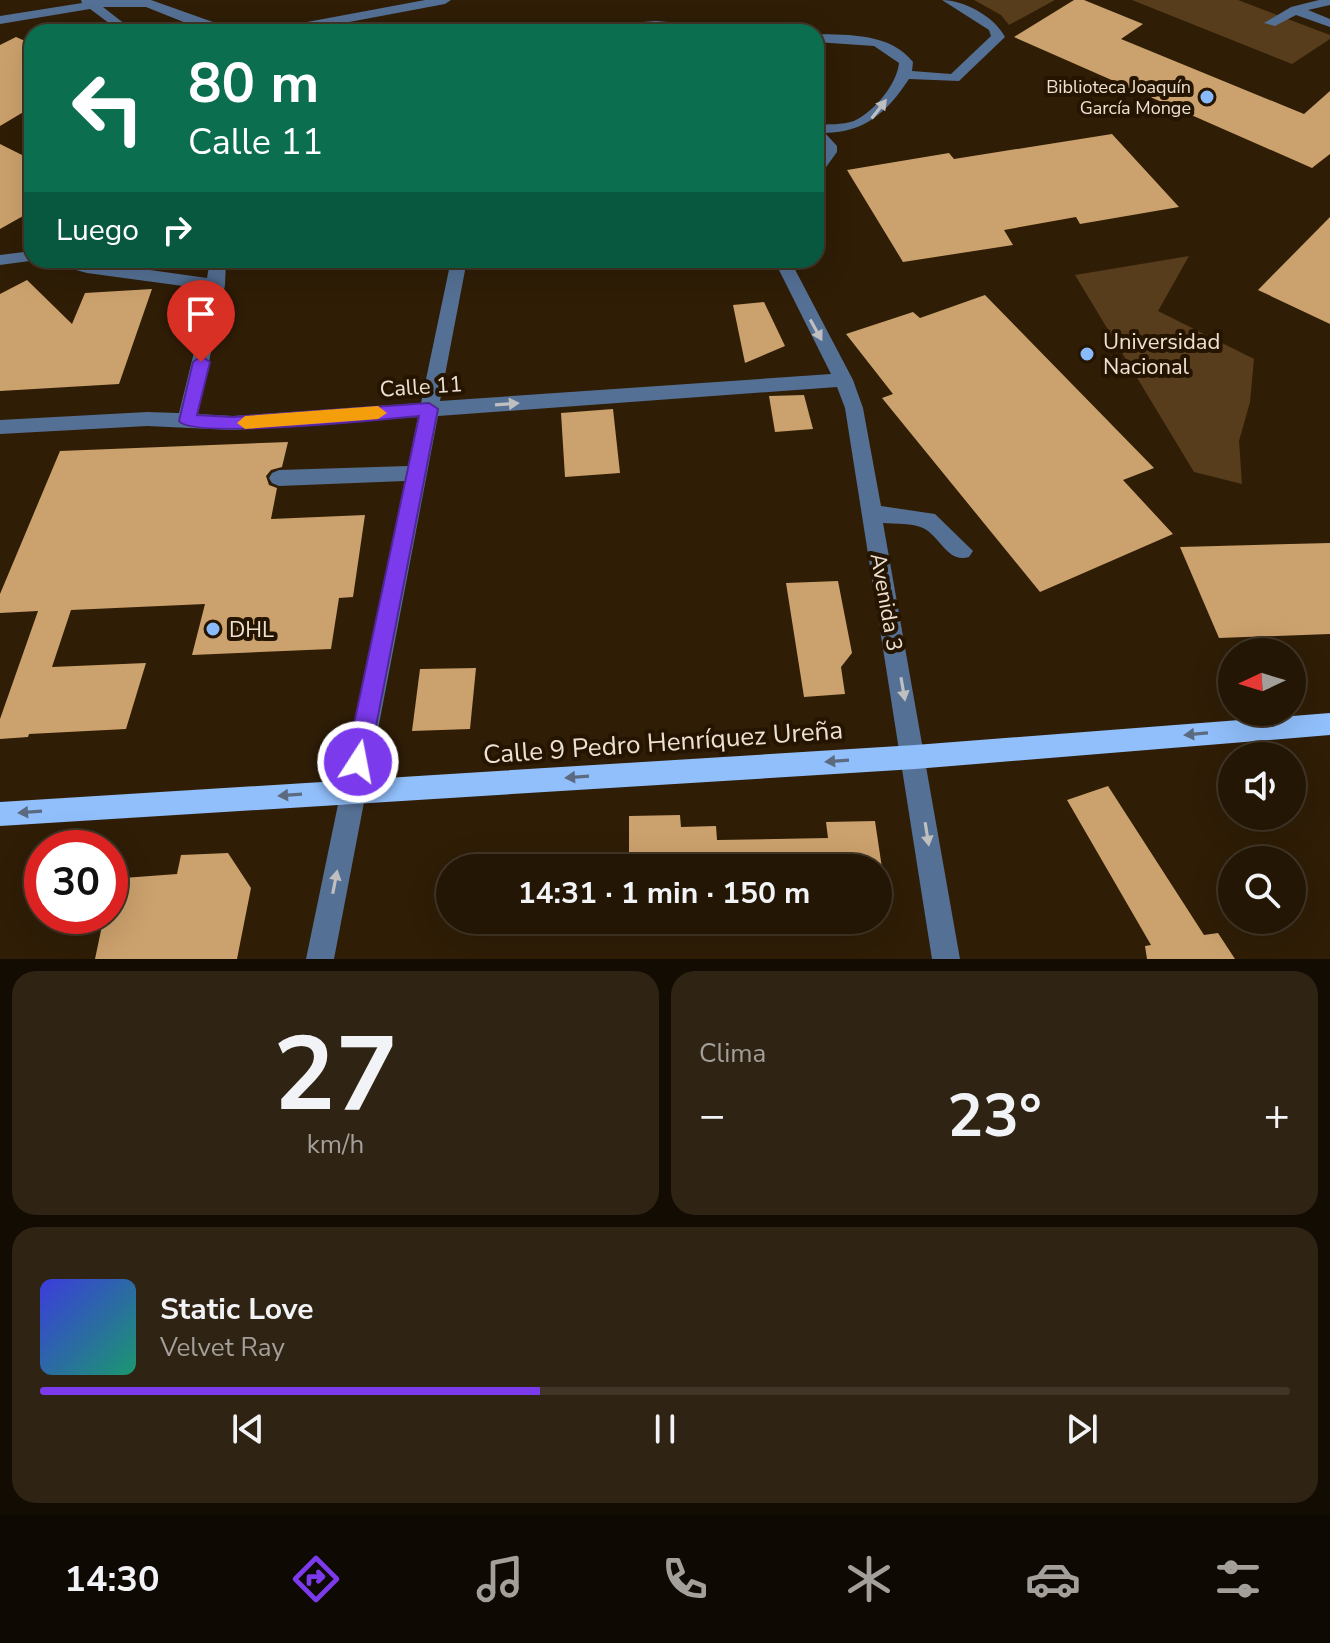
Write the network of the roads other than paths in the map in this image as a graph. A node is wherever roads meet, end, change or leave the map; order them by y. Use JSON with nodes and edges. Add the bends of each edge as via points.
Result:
{"nodes":[{"id":1,"x":445,"y":0,"type":"edge"},
{"id":2,"x":948,"y":0,"type":"edge"},
{"id":3,"x":1328,"y":2,"type":"edge"},
{"id":4,"x":89,"y":3,"type":"edge"},
{"id":5,"x":1295,"y":10,"type":"junction"},
{"id":6,"x":0,"y":20,"type":"edge"},
{"id":7,"x":1270,"y":23,"type":"dead end"},
{"id":8,"x":1330,"y":23,"type":"edge"},
{"id":9,"x":118,"y":24,"type":"edge"},
{"id":10,"x":202,"y":24,"type":"edge"},
{"id":11,"x":318,"y":24,"type":"edge"},
{"id":12,"x":824,"y":39,"type":"edge"},
{"id":13,"x":906,"y":75,"type":"junction"},
{"id":14,"x":824,"y":130,"type":"edge"},
{"id":15,"x":824,"y":140,"type":"edge"},
{"id":16,"x":824,"y":160,"type":"edge"},
{"id":17,"x":24,"y":257,"type":"edge"},
{"id":18,"x":0,"y":260,"type":"edge"},
{"id":19,"x":87,"y":268,"type":"edge"},
{"id":20,"x":218,"y":268,"type":"edge"},
{"id":21,"x":457,"y":268,"type":"edge"},
{"id":22,"x":786,"y":268,"type":"edge"},
{"id":23,"x":217,"y":285,"type":"junction"},
{"id":24,"x":844,"y":380,"type":"junction"},
{"id":25,"x":429,"y":409,"type":"junction"},
{"id":26,"x":187,"y":421,"type":"junction"},
{"id":27,"x":0,"y":427,"type":"edge"},
{"id":28,"x":416,"y":473,"type":"junction"},
{"id":29,"x":279,"y":478,"type":"dead end"},
{"id":30,"x":872,"y":513,"type":"junction"},
{"id":31,"x":962,"y":551,"type":"dead end"},
{"id":32,"x":1330,"y":724,"type":"edge"},
{"id":33,"x":915,"y":757,"type":"junction"},
{"id":34,"x":352,"y":791,"type":"junction"},
{"id":35,"x":0,"y":814,"type":"edge"},
{"id":36,"x":320,"y":959,"type":"edge"},
{"id":37,"x":946,"y":959,"type":"edge"}],
"edges":[{"from":1,"to":11,"type":"street"},
{"from":2,"to":13,"type":"street","via":[[994,28],[998,37],[954,78]]},
{"from":3,"to":5,"type":"street"},
{"from":4,"to":6,"type":"street"},
{"from":4,"to":9,"type":"street"},
{"from":4,"to":10,"type":"street","via":[[160,5]]},
{"from":5,"to":7,"type":"street"},
{"from":5,"to":8,"type":"street"},
{"from":12,"to":13,"type":"street","via":[[875,43],[897,52],[906,62]]},
{"from":14,"to":13,"type":"street","one_way":true,"via":[[871,120]]},
{"from":15,"to":16,"type":"street","via":[[830,146]]},
{"from":17,"to":18,"type":"street"},
{"from":19,"to":23,"type":"street"},
{"from":20,"to":23,"type":"street"},
{"from":21,"to":25,"type":"street"},
{"from":22,"to":24,"type":"street","name":"Avenida 3","one_way":true},
{"from":23,"to":26,"type":"street"},
{"from":25,"to":24,"type":"street","name":"Calle 11","one_way":true},
{"from":24,"to":30,"type":"street","name":"Avenida 3","via":[[854,408]]},
{"from":25,"to":26,"type":"street","name":"Calle 11","via":[[233,423]]},
{"from":25,"to":28,"type":"street"},
{"from":26,"to":27,"type":"street","name":"Calle 11"},
{"from":28,"to":29,"type":"street"},
{"from":28,"to":34,"type":"street"},
{"from":30,"to":31,"type":"street","via":[[928,520]]},
{"from":30,"to":33,"type":"street","name":"Avenida 3","one_way":true},
{"from":32,"to":33,"type":"main road","name":"Calle 9 Pedro Henríquez Ureña","one_way":true},
{"from":33,"to":34,"type":"main road","name":"Calle 9 Pedro Henríquez Ureña","one_way":true},
{"from":33,"to":37,"type":"street","name":"Avenida 3","one_way":true},
{"from":34,"to":35,"type":"main road","name":"Calle 9 Pedro Henríquez Ureña","one_way":true},
{"from":36,"to":34,"type":"street","one_way":true}]}
